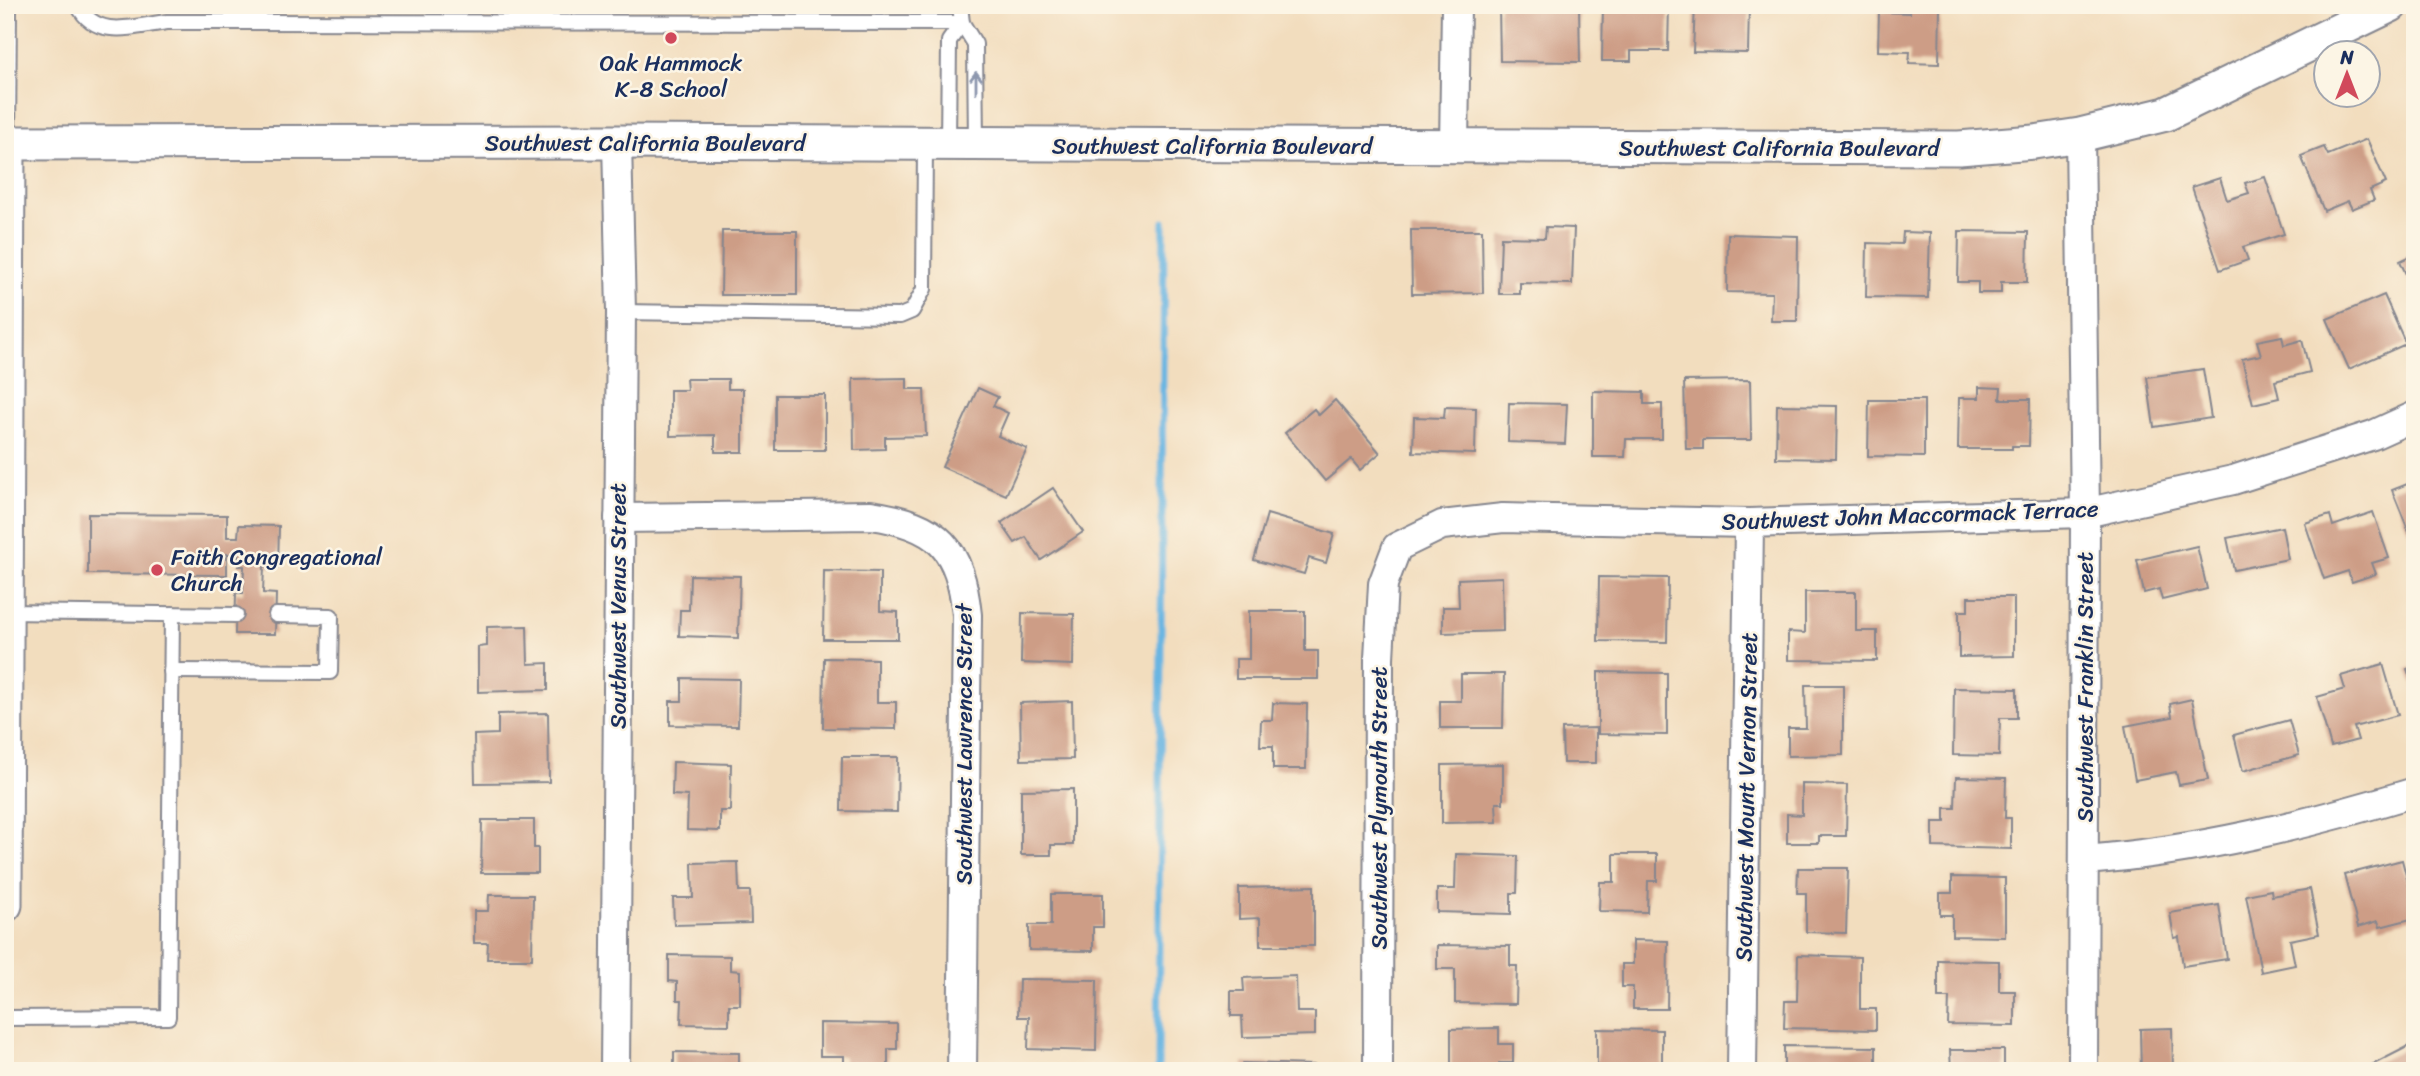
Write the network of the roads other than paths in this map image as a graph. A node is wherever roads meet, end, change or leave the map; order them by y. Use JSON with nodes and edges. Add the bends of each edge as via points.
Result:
{"nodes":[{"id":1,"x":9,"y":5,"type":"edge"},
{"id":2,"x":78,"y":5,"type":"edge"},
{"id":3,"x":960,"y":5,"type":"edge"},
{"id":4,"x":1456,"y":5,"type":"edge"},
{"id":5,"x":2391,"y":5,"type":"edge"},
{"id":6,"x":961,"y":23,"type":"junction"},
{"id":7,"x":2080,"y":135,"type":"junction"},
{"id":8,"x":617,"y":142,"type":"junction"},
{"id":9,"x":6,"y":143,"type":"edge"},
{"id":10,"x":950,"y":145,"type":"junction"},
{"id":11,"x":1454,"y":147,"type":"junction"},
{"id":12,"x":621,"y":312,"type":"junction"},
{"id":13,"x":6,"y":383,"type":"edge"},
{"id":14,"x":6,"y":416,"type":"edge"},
{"id":15,"x":2415,"y":416,"type":"edge"},
{"id":16,"x":2085,"y":513,"type":"junction"},
{"id":17,"x":619,"y":518,"type":"junction"},
{"id":18,"x":1749,"y":523,"type":"junction"},
{"id":19,"x":1397,"y":547,"type":"joint"},
{"id":20,"x":6,"y":554,"type":"edge"},
{"id":21,"x":6,"y":612,"type":"edge"},
{"id":22,"x":172,"y":614,"type":"junction"},
{"id":23,"x":236,"y":615,"type":"dead end"},
{"id":24,"x":276,"y":615,"type":"dead end"},
{"id":25,"x":171,"y":671,"type":"junction"},
{"id":26,"x":6,"y":706,"type":"edge"},
{"id":27,"x":2415,"y":792,"type":"edge"},
{"id":28,"x":5,"y":813,"type":"edge"},
{"id":29,"x":2085,"y":860,"type":"junction"},
{"id":30,"x":5,"y":905,"type":"edge"},
{"id":31,"x":5,"y":1018,"type":"edge"},
{"id":32,"x":615,"y":1071,"type":"edge"},
{"id":33,"x":962,"y":1071,"type":"edge"},
{"id":34,"x":1378,"y":1071,"type":"edge"},
{"id":35,"x":1742,"y":1071,"type":"edge"},
{"id":36,"x":2083,"y":1071,"type":"edge"}],
"edges":[{"from":1,"to":9,"type":"lane"},
{"from":2,"to":6,"type":"lane","via":[[92,23],[115,29],[167,22]]},
{"from":3,"to":6,"type":"lane"},
{"from":4,"to":11,"type":"street"},
{"from":5,"to":7,"type":"street","name":"Southwest California Boulevard","via":[[2166,114]]},
{"from":6,"to":10,"type":"lane","via":[[949,41]]},
{"from":10,"to":6,"type":"lane","one_way":true,"via":[[975,44]]},
{"from":7,"to":11,"type":"street","name":"Southwest California Boulevard","via":[[1959,148]]},
{"from":7,"to":16,"type":"street","name":"Southwest Franklin Street"},
{"from":8,"to":9,"type":"street","name":"Southwest California Boulevard"},
{"from":8,"to":10,"type":"street","name":"Southwest California Boulevard"},
{"from":8,"to":12,"type":"street","name":"Southwest Venus Street"},
{"from":9,"to":13,"type":"street"},
{"from":10,"to":11,"type":"street","name":"Southwest California Boulevard"},
{"from":10,"to":12,"type":"lane","via":[[925,289],[912,311],[900,316]]},
{"from":12,"to":17,"type":"street","name":"Southwest Venus Street"},
{"from":13,"to":14,"type":"street"},
{"from":14,"to":20,"type":"street"},
{"from":15,"to":16,"type":"street","name":"Southwest John Maccormack Terrace","via":[[2372,435],[2233,480]]},
{"from":16,"to":18,"type":"street","name":"Southwest John Maccormack Terrace"},
{"from":16,"to":29,"type":"street","name":"Southwest Franklin Street"},
{"from":17,"to":32,"type":"street","name":"Southwest Venus Street"},
{"from":17,"to":33,"type":"street","name":"Southwest Lawrence Street","via":[[893,518],[933,535],[955,560],[967,615]]},
{"from":18,"to":19,"type":"street","name":"Southwest John Maccormack Terrace","via":[[1503,517],[1442,525]]},
{"from":18,"to":35,"type":"street","name":"Southwest Mount Vernon Street"},
{"from":19,"to":34,"type":"street","name":"Southwest Plymouth Street","via":[[1383,584],[1379,658]]},
{"from":20,"to":21,"type":"street"},
{"from":21,"to":22,"type":"lane"},
{"from":21,"to":26,"type":"street"},
{"from":22,"to":23,"type":"lane"},
{"from":22,"to":25,"type":"lane"},
{"from":24,"to":25,"type":"lane","via":[[331,616],[330,672]]},
{"from":25,"to":31,"type":"lane","via":[[168,1017]]},
{"from":26,"to":28,"type":"street"},
{"from":27,"to":29,"type":"street","via":[[2329,818],[2197,847]]},
{"from":28,"to":30,"type":"street"},
{"from":29,"to":36,"type":"street","name":"Southwest Franklin Street"}]}
